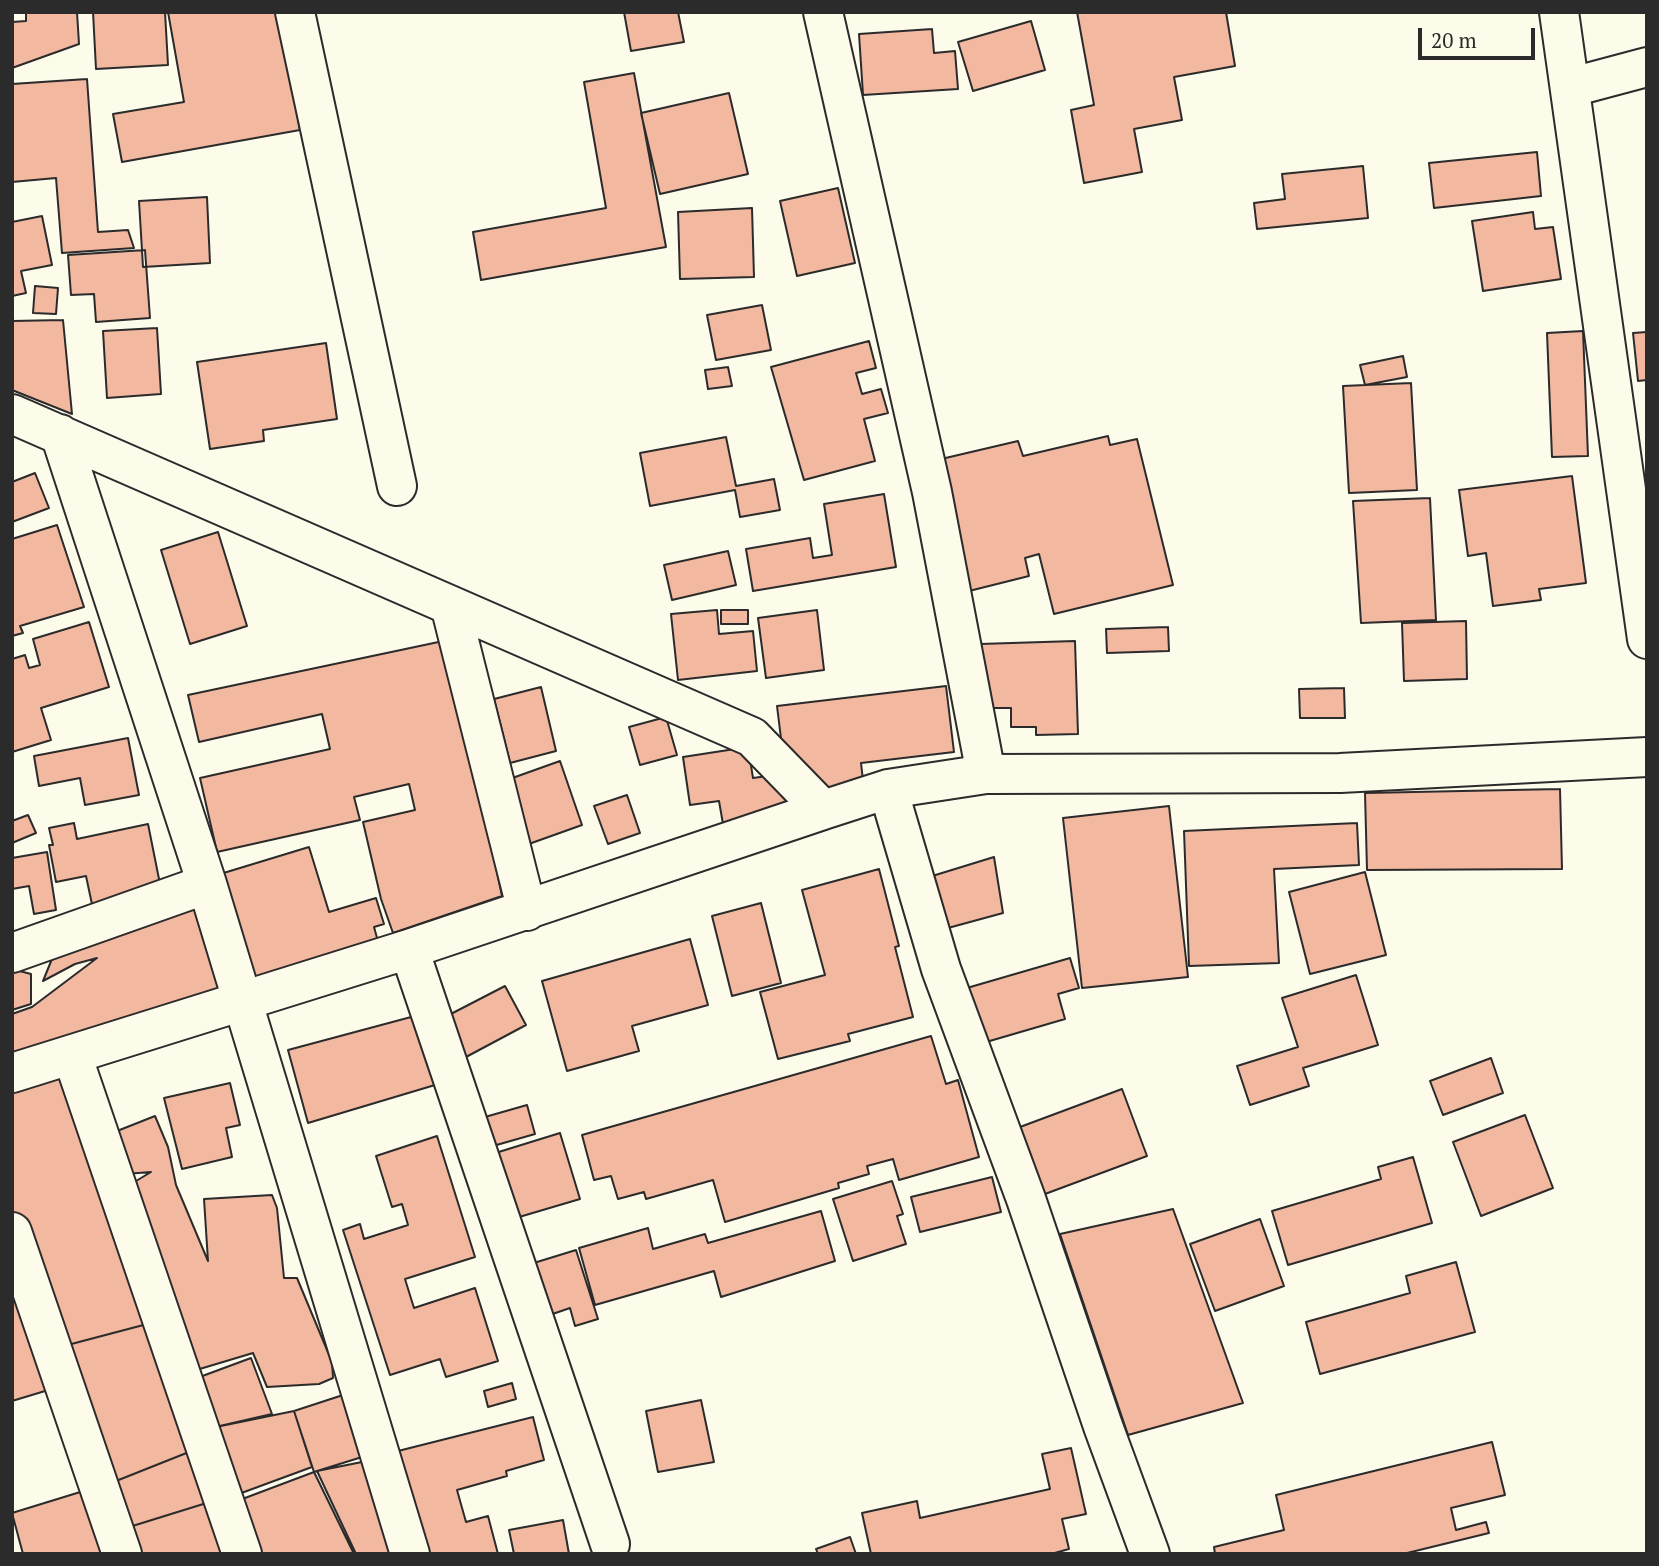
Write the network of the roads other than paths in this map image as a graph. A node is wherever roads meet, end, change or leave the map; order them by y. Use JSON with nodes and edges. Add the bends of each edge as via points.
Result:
{"nodes":[{"id":1,"x":295,"y":12,"type":"edge"},
{"id":2,"x":823,"y":12,"type":"edge"},
{"id":3,"x":1559,"y":12,"type":"edge"},
{"id":4,"x":1647,"y":67,"type":"edge"},
{"id":5,"x":1572,"y":87,"type":"junction"},
{"id":6,"x":12,"y":414,"type":"edge"},
{"id":7,"x":60,"y":434,"type":"junction"},
{"id":8,"x":397,"y":486,"type":"dead end"},
{"id":9,"x":450,"y":605,"type":"junction"},
{"id":10,"x":1647,"y":639,"type":"edge"},
{"id":11,"x":1647,"y":757,"type":"edge"},
{"id":12,"x":986,"y":774,"type":"junction"},
{"id":13,"x":888,"y":789,"type":"junction"},
{"id":14,"x":823,"y":810,"type":"junction"},
{"id":15,"x":207,"y":884,"type":"junction"},
{"id":16,"x":527,"y":911,"type":"junction"},
{"id":17,"x":409,"y":949,"type":"junction"},
{"id":18,"x":12,"y":953,"type":"edge"},
{"id":19,"x":241,"y":1002,"type":"junction"},
{"id":20,"x":72,"y":1055,"type":"junction"},
{"id":21,"x":12,"y":1073,"type":"edge"},
{"id":22,"x":12,"y":1232,"type":"edge"},
{"id":23,"x":610,"y":1544,"type":"dead end"},
{"id":24,"x":121,"y":1554,"type":"edge"},
{"id":25,"x":242,"y":1554,"type":"edge"},
{"id":26,"x":410,"y":1554,"type":"edge"},
{"id":27,"x":1150,"y":1554,"type":"edge"}],
"edges":[{"from":1,"to":8,"type":"street"},
{"from":2,"to":12,"type":"street","via":[[932,492]]},
{"from":3,"to":5,"type":"street"},
{"from":4,"to":5,"type":"street"},
{"from":5,"to":10,"type":"street"},
{"from":6,"to":7,"type":"street"},
{"from":7,"to":9,"type":"street"},
{"from":7,"to":15,"type":"street"},
{"from":9,"to":14,"type":"street","via":[[752,737]]},
{"from":9,"to":16,"type":"street"},
{"from":11,"to":12,"type":"street","via":[[1340,772]]},
{"from":12,"to":13,"type":"street"},
{"from":13,"to":14,"type":"street"},
{"from":13,"to":27,"type":"street","via":[[941,970]]},
{"from":14,"to":16,"type":"street"},
{"from":15,"to":18,"type":"street"},
{"from":15,"to":19,"type":"street"},
{"from":16,"to":17,"type":"street"},
{"from":17,"to":19,"type":"street"},
{"from":17,"to":23,"type":"street"},
{"from":19,"to":20,"type":"street"},
{"from":19,"to":26,"type":"street"},
{"from":20,"to":21,"type":"street"},
{"from":20,"to":25,"type":"street"},
{"from":22,"to":24,"type":"street"}]}
